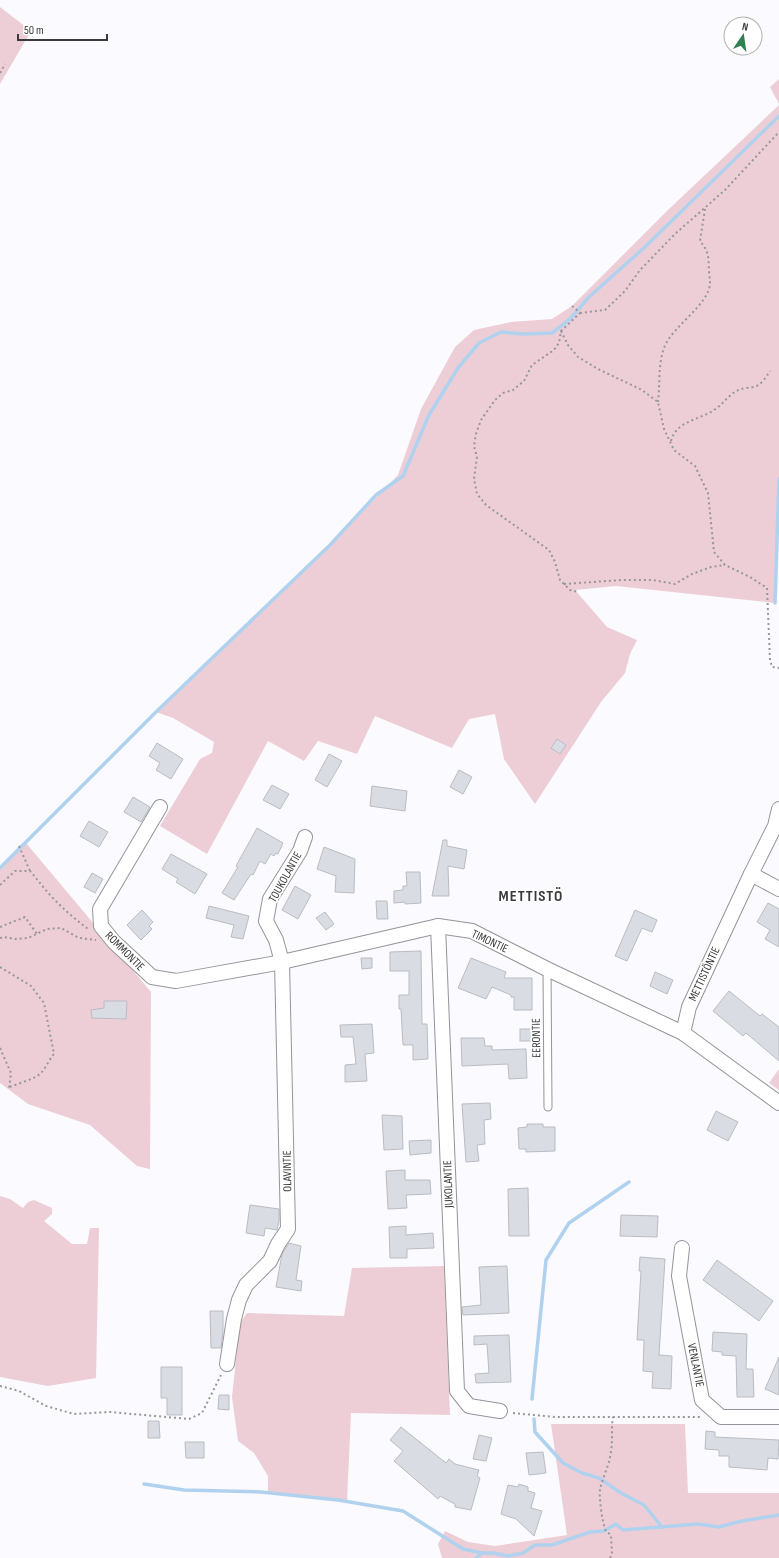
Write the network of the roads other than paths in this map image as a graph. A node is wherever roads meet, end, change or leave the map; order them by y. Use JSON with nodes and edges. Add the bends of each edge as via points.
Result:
{"nodes":[{"id":1,"x":160,"y":807,"type":"dead end"},
{"id":2,"x":779,"y":809,"type":"edge"},
{"id":3,"x":305,"y":836,"type":"dead end"},
{"id":4,"x":751,"y":874,"type":"junction"},
{"id":5,"x":779,"y":889,"type":"edge"},
{"id":6,"x":438,"y":926,"type":"junction"},
{"id":7,"x":282,"y":962,"type":"junction"},
{"id":8,"x":547,"y":969,"type":"junction"},
{"id":9,"x":683,"y":1033,"type":"junction"},
{"id":10,"x":779,"y":1103,"type":"edge"},
{"id":11,"x":548,"y":1106,"type":"dead end"},
{"id":12,"x":682,"y":1248,"type":"dead end"},
{"id":13,"x":227,"y":1364,"type":"road end"},
{"id":14,"x":500,"y":1411,"type":"road end"},
{"id":15,"x":779,"y":1417,"type":"edge"}],
"edges":[{"from":1,"to":7,"type":"street","name":"ROMMONTIE","via":[[100,909],[101,926],[114,942],[152,977],[176,981]]},
{"from":2,"to":4,"type":"street","name":"METTISTÖNTIE","via":[[775,826]]},
{"from":3,"to":7,"type":"street","name":"TOUKOLANTIE","via":[[300,851],[270,899],[266,921],[276,940]]},
{"from":4,"to":5,"type":"street"},
{"from":4,"to":9,"type":"street","name":"METTISTÖNTIE","via":[[689,1007]]},
{"from":6,"to":7,"type":"street","name":"TIMONTIE"},
{"from":6,"to":8,"type":"street","name":"TIMONTIE","via":[[472,931]]},
{"from":6,"to":14,"type":"street","name":"JUKOLANTIE","via":[[457,1391],[469,1406]]},
{"from":7,"to":13,"type":"street","name":"OLAVINTIE","via":[[288,1229],[270,1261],[246,1285],[239,1300]]},
{"from":8,"to":9,"type":"street","name":"TIMONTIE"},
{"from":8,"to":11,"type":"lane","name":"EERONTIE"},
{"from":9,"to":10,"type":"street"},
{"from":12,"to":15,"type":"street","name":"VENLANTIE","via":[[679,1276],[702,1400],[721,1417]]}]}
